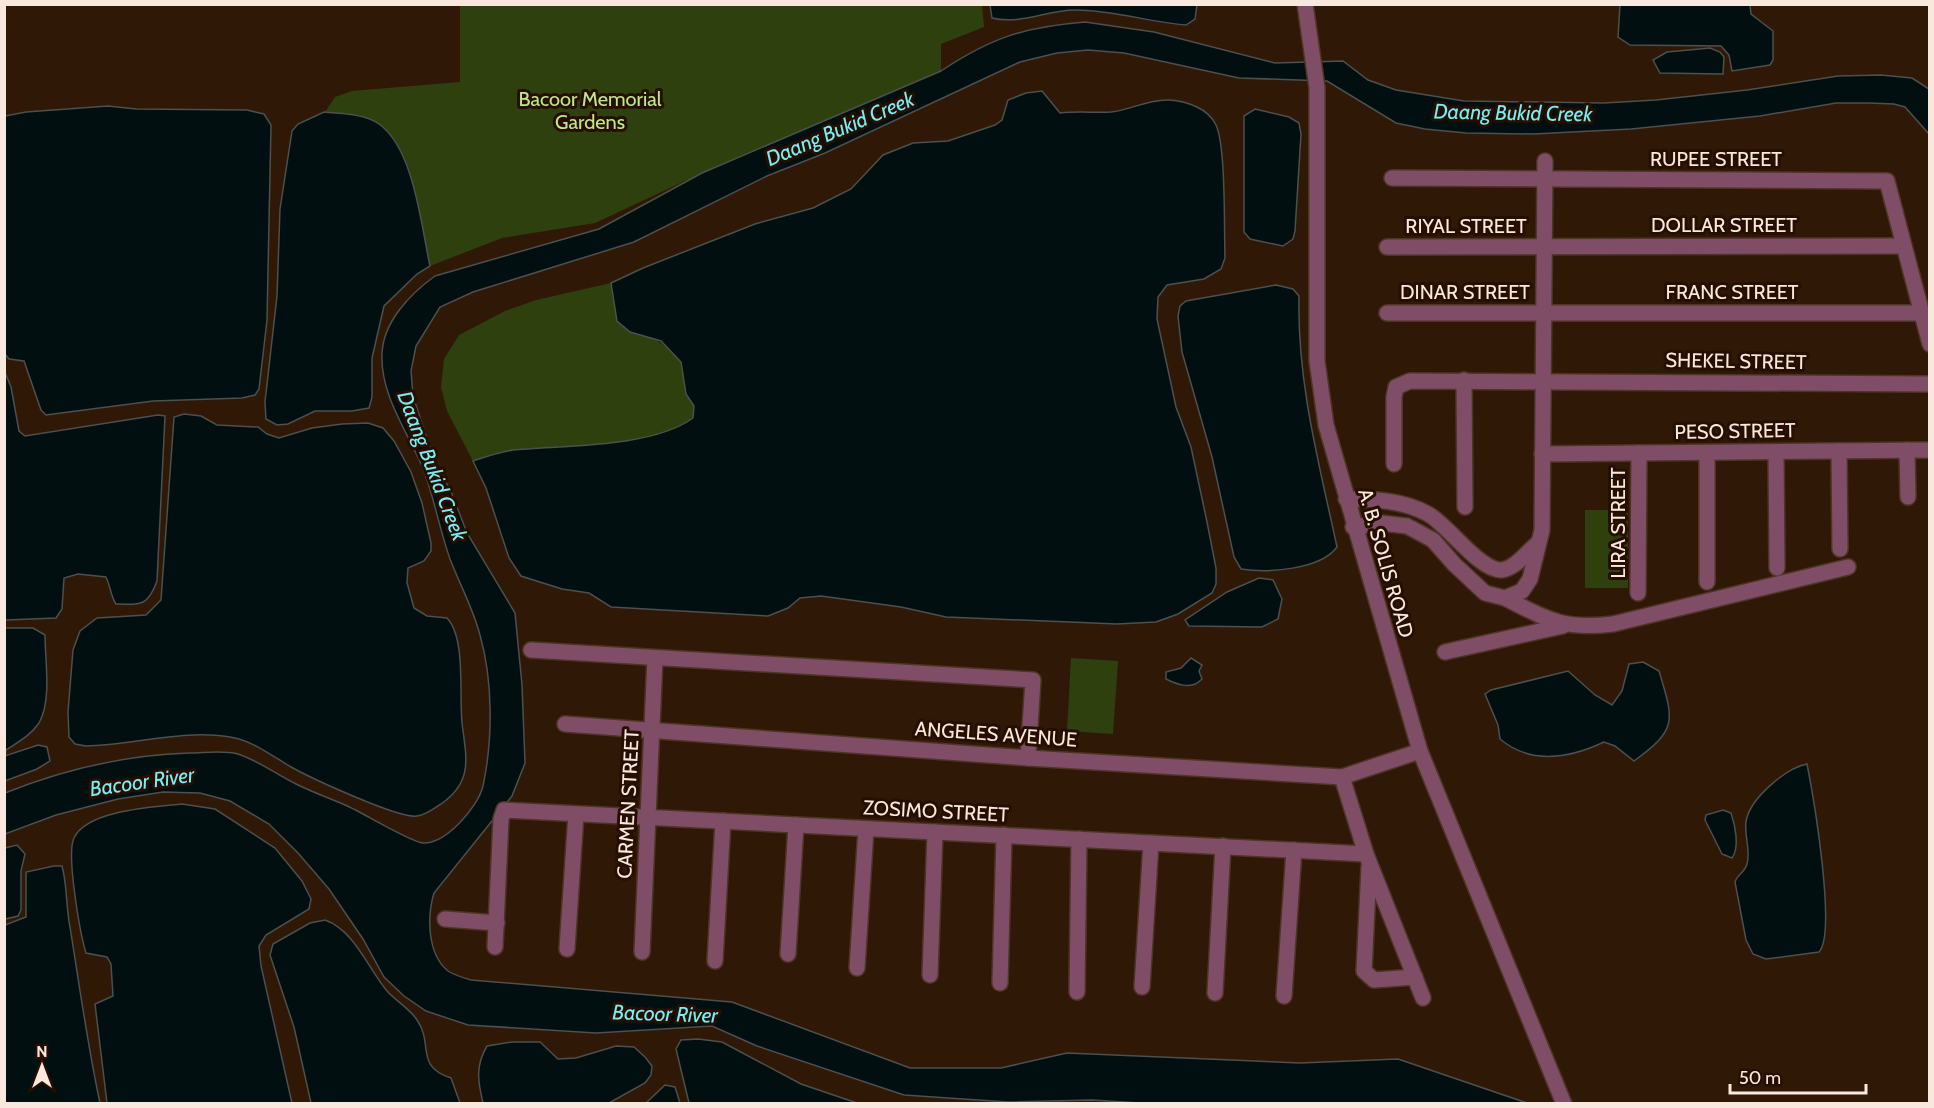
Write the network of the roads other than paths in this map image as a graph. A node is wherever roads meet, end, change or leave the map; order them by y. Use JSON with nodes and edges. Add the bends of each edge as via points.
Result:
{"nodes":[{"id":1,"x":1305,"y":4,"type":"edge"},
{"id":2,"x":1545,"y":161,"type":"dead end"},
{"id":3,"x":1392,"y":178,"type":"dead end"},
{"id":4,"x":1545,"y":179,"type":"junction"},
{"id":5,"x":1544,"y":246,"type":"junction"},
{"id":6,"x":1904,"y":246,"type":"junction"},
{"id":7,"x":1388,"y":247,"type":"dead end"},
{"id":8,"x":1542,"y":313,"type":"junction"},
{"id":9,"x":1922,"y":313,"type":"junction"},
{"id":10,"x":1388,"y":314,"type":"dead end"},
{"id":11,"x":1929,"y":344,"type":"edge"},
{"id":12,"x":1464,"y":380,"type":"junction"},
{"id":13,"x":1542,"y":380,"type":"junction"},
{"id":14,"x":1929,"y":384,"type":"edge"},
{"id":15,"x":1907,"y":450,"type":"junction"},
{"id":16,"x":1929,"y":450,"type":"edge"},
{"id":17,"x":1839,"y":451,"type":"junction"},
{"id":18,"x":1776,"y":452,"type":"junction"},
{"id":19,"x":1639,"y":453,"type":"junction"},
{"id":20,"x":1707,"y":453,"type":"junction"},
{"id":21,"x":1542,"y":454,"type":"junction"},
{"id":22,"x":1394,"y":464,"type":"dead end"},
{"id":23,"x":1908,"y":496,"type":"dead end"},
{"id":24,"x":1346,"y":499,"type":"junction"},
{"id":25,"x":1465,"y":507,"type":"dead end"},
{"id":26,"x":1353,"y":527,"type":"junction"},
{"id":27,"x":1538,"y":543,"type":"junction"},
{"id":28,"x":1840,"y":549,"type":"dead end"},
{"id":29,"x":1848,"y":567,"type":"dead end"},
{"id":30,"x":1777,"y":568,"type":"dead end"},
{"id":31,"x":1707,"y":582,"type":"dead end"},
{"id":32,"x":1638,"y":593,"type":"dead end"},
{"id":33,"x":1505,"y":598,"type":"junction"},
{"id":34,"x":1566,"y":626,"type":"junction"},
{"id":35,"x":531,"y":650,"type":"dead end"},
{"id":36,"x":1445,"y":652,"type":"dead end"},
{"id":37,"x":655,"y":658,"type":"junction"},
{"id":38,"x":565,"y":724,"type":"dead end"},
{"id":39,"x":652,"y":730,"type":"junction"},
{"id":40,"x":1420,"y":751,"type":"junction"},
{"id":41,"x":1029,"y":758,"type":"junction"},
{"id":42,"x":1342,"y":777,"type":"junction"},
{"id":43,"x":576,"y":814,"type":"junction"},
{"id":44,"x":648,"y":818,"type":"junction"},
{"id":45,"x":723,"y":821,"type":"junction"},
{"id":46,"x":796,"y":825,"type":"junction"},
{"id":47,"x":866,"y":828,"type":"junction"},
{"id":48,"x":935,"y":832,"type":"junction"},
{"id":49,"x":1004,"y":836,"type":"junction"},
{"id":50,"x":1079,"y":839,"type":"junction"},
{"id":51,"x":1151,"y":843,"type":"junction"},
{"id":52,"x":1223,"y":846,"type":"junction"},
{"id":53,"x":1294,"y":850,"type":"junction"},
{"id":54,"x":1367,"y":858,"type":"junction"},
{"id":55,"x":445,"y":919,"type":"dead end"},
{"id":56,"x":497,"y":922,"type":"junction"},
{"id":57,"x":495,"y":947,"type":"dead end"},
{"id":58,"x":567,"y":949,"type":"dead end"},
{"id":59,"x":642,"y":952,"type":"dead end"},
{"id":60,"x":788,"y":954,"type":"dead end"},
{"id":61,"x":715,"y":961,"type":"dead end"},
{"id":62,"x":856,"y":968,"type":"dead end"},
{"id":63,"x":930,"y":975,"type":"dead end"},
{"id":64,"x":1415,"y":977,"type":"junction"},
{"id":65,"x":1000,"y":983,"type":"dead end"},
{"id":66,"x":1142,"y":987,"type":"dead end"},
{"id":67,"x":1077,"y":992,"type":"dead end"},
{"id":68,"x":1215,"y":993,"type":"dead end"},
{"id":69,"x":1284,"y":996,"type":"dead end"},
{"id":70,"x":1423,"y":998,"type":"dead end"},
{"id":71,"x":1564,"y":1104,"type":"edge"}],
"edges":[{"from":1,"to":24,"type":"street","name":"A. B. SOLIS ROAD","via":[[1317,88],[1317,361],[1326,425]]},
{"from":2,"to":4,"type":"street"},
{"from":3,"to":4,"type":"street","name":"RUPEE STREET"},
{"from":4,"to":5,"type":"street"},
{"from":4,"to":6,"type":"street","name":"RUPEE STREET","via":[[1887,181]]},
{"from":5,"to":6,"type":"street","name":"DOLLAR STREET"},
{"from":5,"to":7,"type":"street","name":"RIYAL STREET"},
{"from":5,"to":8,"type":"street"},
{"from":6,"to":9,"type":"street"},
{"from":8,"to":9,"type":"street","name":"FRANC STREET"},
{"from":8,"to":10,"type":"street","name":"DINAR STREET"},
{"from":8,"to":13,"type":"street"},
{"from":9,"to":11,"type":"street"},
{"from":12,"to":13,"type":"street","name":"SHEKEL STREET"},
{"from":12,"to":22,"type":"street","name":"SHEKEL STREET","via":[[1410,381],[1396,387]]},
{"from":12,"to":25,"type":"street"},
{"from":13,"to":14,"type":"street","name":"SHEKEL STREET"},
{"from":13,"to":21,"type":"street"},
{"from":15,"to":16,"type":"street","name":"PESO STREET"},
{"from":15,"to":17,"type":"street","name":"PESO STREET"},
{"from":15,"to":23,"type":"street"},
{"from":17,"to":18,"type":"street","name":"PESO STREET"},
{"from":17,"to":28,"type":"street"},
{"from":18,"to":20,"type":"street","name":"PESO STREET"},
{"from":18,"to":30,"type":"street"},
{"from":19,"to":20,"type":"street","name":"PESO STREET"},
{"from":19,"to":21,"type":"street","name":"PESO STREET"},
{"from":19,"to":32,"type":"street","name":"LIRA STREET"},
{"from":20,"to":31,"type":"street"},
{"from":21,"to":27,"type":"street","via":[[1542,530]]},
{"from":24,"to":26,"type":"street","name":"A. B. SOLIS ROAD"},
{"from":24,"to":27,"type":"street","via":[[1384,500],[1427,514],[1483,563],[1498,570],[1510,568]]},
{"from":26,"to":33,"type":"street","via":[[1381,523],[1407,526],[1433,540],[1485,593]]},
{"from":26,"to":40,"type":"street","name":"A. B. SOLIS ROAD"},
{"from":27,"to":33,"type":"street","via":[[1530,579],[1522,591]]},
{"from":29,"to":34,"type":"street","via":[[1613,624]]},
{"from":33,"to":34,"type":"street"},
{"from":34,"to":36,"type":"street"},
{"from":35,"to":37,"type":"street"},
{"from":37,"to":39,"type":"street","name":"CARMEN STREET"},
{"from":37,"to":41,"type":"street","via":[[1033,680]]},
{"from":38,"to":39,"type":"street","name":"ANGELES AVENUE"},
{"from":39,"to":41,"type":"street","name":"ANGELES AVENUE"},
{"from":39,"to":44,"type":"street","name":"CARMEN STREET"},
{"from":40,"to":42,"type":"street","name":"ANGELES AVENUE"},
{"from":40,"to":71,"type":"street","name":"A. B. SOLIS ROAD"},
{"from":41,"to":42,"type":"street","name":"ANGELES AVENUE"},
{"from":42,"to":54,"type":"street"},
{"from":43,"to":44,"type":"street","name":"ZOSIMO STREET"},
{"from":43,"to":56,"type":"street","name":"ZOSIMO STREET","via":[[504,810]]},
{"from":43,"to":58,"type":"street"},
{"from":44,"to":45,"type":"street","name":"ZOSIMO STREET"},
{"from":44,"to":59,"type":"street","name":"CARMEN STREET"},
{"from":45,"to":46,"type":"street","name":"ZOSIMO STREET"},
{"from":45,"to":61,"type":"street"},
{"from":46,"to":47,"type":"street","name":"ZOSIMO STREET"},
{"from":46,"to":60,"type":"street"},
{"from":47,"to":48,"type":"street","name":"ZOSIMO STREET"},
{"from":47,"to":62,"type":"street"},
{"from":48,"to":49,"type":"street","name":"ZOSIMO STREET"},
{"from":48,"to":63,"type":"street"},
{"from":49,"to":50,"type":"street","name":"ZOSIMO STREET"},
{"from":49,"to":65,"type":"street"},
{"from":50,"to":51,"type":"street","name":"ZOSIMO STREET"},
{"from":50,"to":67,"type":"street"},
{"from":51,"to":52,"type":"street","name":"ZOSIMO STREET"},
{"from":51,"to":66,"type":"street"},
{"from":52,"to":53,"type":"street","name":"ZOSIMO STREET"},
{"from":52,"to":68,"type":"street"},
{"from":53,"to":54,"type":"street","name":"ZOSIMO STREET"},
{"from":53,"to":69,"type":"street"},
{"from":54,"to":64,"type":"street"},
{"from":54,"to":64,"type":"street","via":[[1364,971],[1374,980]]},
{"from":55,"to":56,"type":"street"},
{"from":56,"to":57,"type":"street"},
{"from":64,"to":70,"type":"street"}]}
